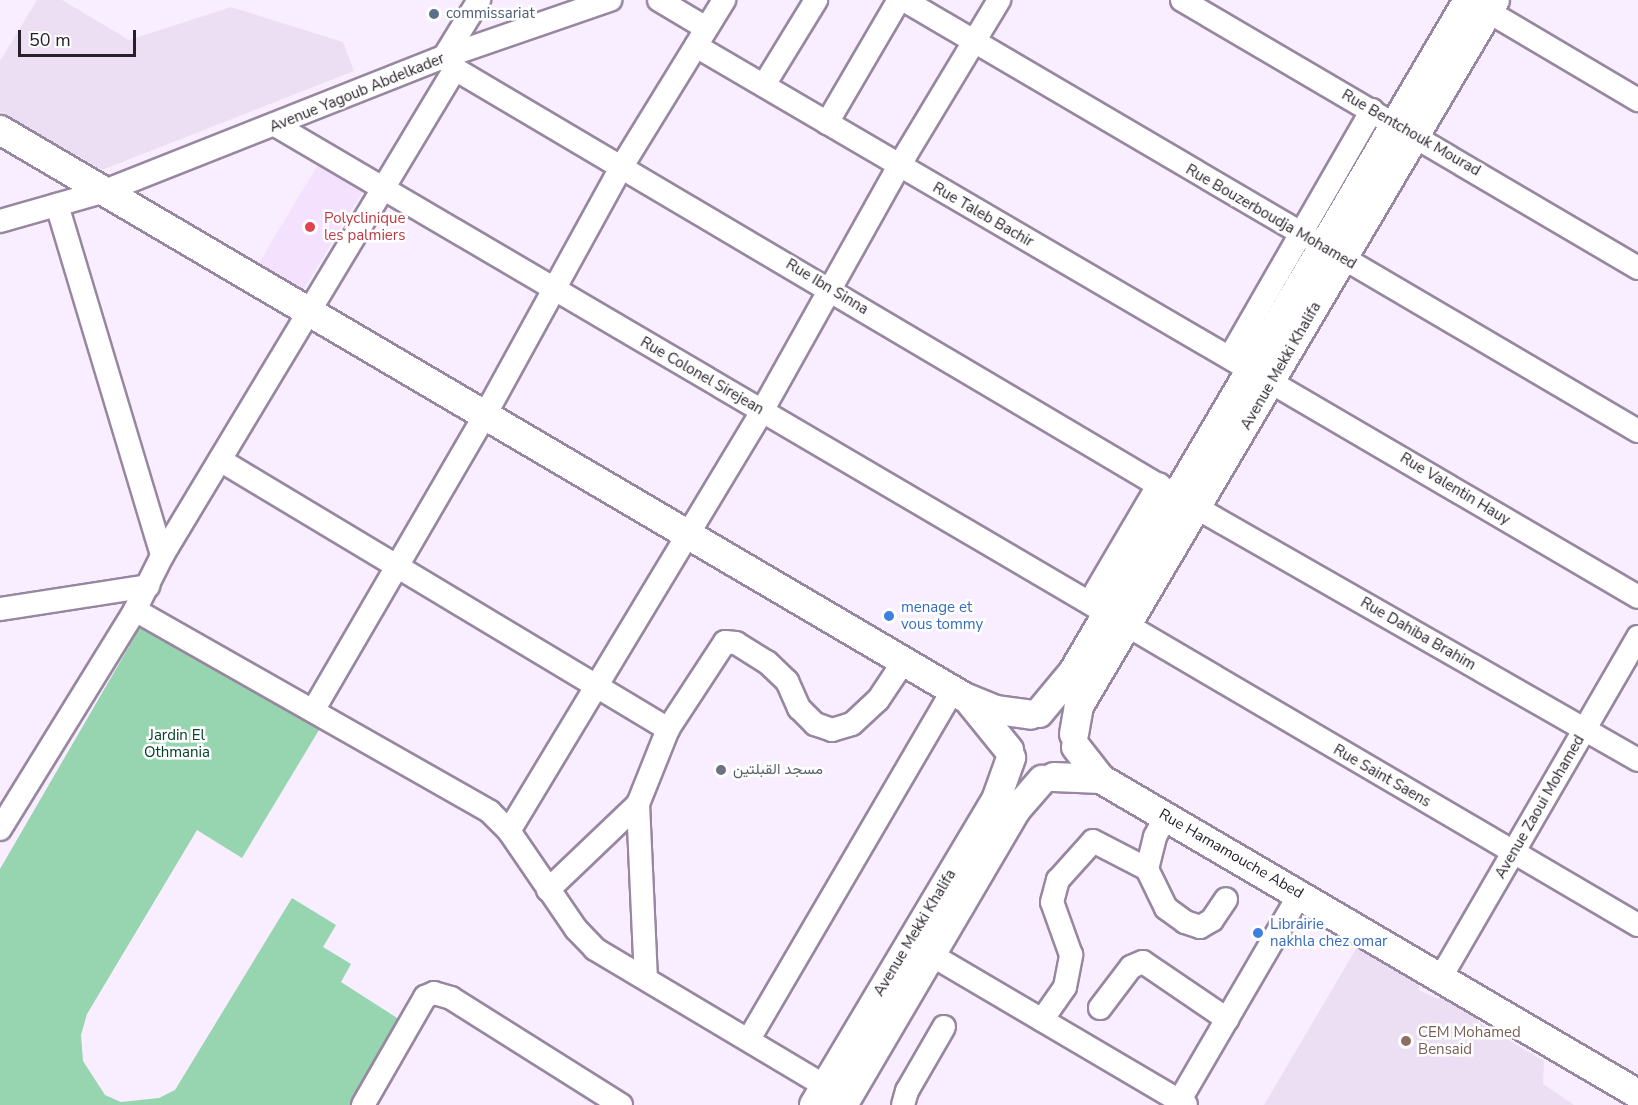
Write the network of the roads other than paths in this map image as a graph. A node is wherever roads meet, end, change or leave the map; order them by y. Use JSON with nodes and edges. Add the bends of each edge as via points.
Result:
{"nodes":[{"id":1,"x":479,"y":0,"type":"edge"},
{"id":2,"x":610,"y":0,"type":"edge"},
{"id":3,"x":659,"y":0,"type":"edge"},
{"id":4,"x":724,"y":0,"type":"edge"},
{"id":5,"x":816,"y":0,"type":"edge"},
{"id":6,"x":899,"y":0,"type":"edge"},
{"id":7,"x":904,"y":0,"type":"edge"},
{"id":8,"x":999,"y":0,"type":"edge"},
{"id":9,"x":1182,"y":0,"type":"edge"},
{"id":10,"x":1480,"y":3,"type":"edge"},
{"id":11,"x":701,"y":37,"type":"junction"},
{"id":12,"x":973,"y":42,"type":"junction"},
{"id":13,"x":449,"y":63,"type":"junction"},
{"id":14,"x":764,"y":85,"type":"junction"},
{"id":15,"x":1638,"y":100,"type":"edge"},
{"id":16,"x":826,"y":123,"type":"junction"},
{"id":17,"x":1394,"y":123,"type":"junction"},
{"id":18,"x":277,"y":126,"type":"junction"},
{"id":19,"x":0,"y":130,"type":"edge"},
{"id":20,"x":622,"y":166,"type":"junction"},
{"id":21,"x":899,"y":166,"type":"junction"},
{"id":22,"x":381,"y":186,"type":"junction"},
{"id":23,"x":105,"y":191,"type":"junction"},
{"id":24,"x":57,"y":205,"type":"junction"},
{"id":25,"x":0,"y":220,"type":"edge"},
{"id":26,"x":1298,"y":233,"type":"junction"},
{"id":27,"x":1333,"y":253,"type":"junction"},
{"id":28,"x":1638,"y":268,"type":"edge"},
{"id":29,"x":553,"y":289,"type":"junction"},
{"id":30,"x":832,"y":290,"type":"junction"},
{"id":31,"x":308,"y":310,"type":"junction"},
{"id":32,"x":1252,"y":369,"type":"junction"},
{"id":33,"x":762,"y":411,"type":"junction"},
{"id":34,"x":485,"y":415,"type":"junction"},
{"id":35,"x":1638,"y":431,"type":"edge"},
{"id":36,"x":220,"y":460,"type":"junction"},
{"id":37,"x":1178,"y":496,"type":"junction"},
{"id":38,"x":687,"y":536,"type":"junction"},
{"id":39,"x":162,"y":556,"type":"junction"},
{"id":40,"x":396,"y":563,"type":"junction"},
{"id":41,"x":148,"y":586,"type":"junction"},
{"id":42,"x":1638,"y":597,"type":"edge"},
{"id":43,"x":0,"y":609,"type":"edge"},
{"id":44,"x":135,"y":610,"type":"junction"},
{"id":45,"x":1109,"y":611,"type":"junction"},
{"id":46,"x":1638,"y":637,"type":"edge"},
{"id":47,"x":904,"y":661,"type":"junction"},
{"id":48,"x":599,"y":686,"type":"junction"},
{"id":49,"x":958,"y":693,"type":"junction"},
{"id":50,"x":314,"y":709,"type":"junction"},
{"id":51,"x":1035,"y":714,"type":"junction"},
{"id":52,"x":668,"y":729,"type":"junction"},
{"id":53,"x":1585,"y":729,"type":"junction"},
{"id":54,"x":1075,"y":740,"type":"junction"},
{"id":55,"x":1010,"y":754,"type":"junction"},
{"id":56,"x":1638,"y":760,"type":"edge"},
{"id":57,"x":1048,"y":779,"type":"junction"},
{"id":58,"x":1101,"y":779,"type":"junction"},
{"id":59,"x":638,"y":804,"type":"junction"},
{"id":60,"x":1166,"y":816,"type":"junction"},
{"id":61,"x":0,"y":829,"type":"edge"},
{"id":62,"x":509,"y":831,"type":"junction"},
{"id":63,"x":1513,"y":853,"type":"junction"},
{"id":64,"x":1148,"y":869,"type":"junction"},
{"id":65,"x":548,"y":890,"type":"junction"},
{"id":66,"x":1300,"y":894,"type":"junction"},
{"id":67,"x":1226,"y":899,"type":"dead end"},
{"id":68,"x":1638,"y":925,"type":"edge"},
{"id":69,"x":920,"y":948,"type":"junction"},
{"id":70,"x":646,"y":977,"type":"junction"},
{"id":71,"x":1441,"y":977,"type":"junction"},
{"id":72,"x":1100,"y":1008,"type":"dead end"},
{"id":73,"x":1227,"y":1019,"type":"junction"},
{"id":74,"x":1042,"y":1020,"type":"junction"},
{"id":75,"x":944,"y":1027,"type":"dead end"},
{"id":76,"x":749,"y":1039,"type":"junction"},
{"id":77,"x":1638,"y":1094,"type":"edge"},
{"id":78,"x":827,"y":1099,"type":"edge"},
{"id":79,"x":1180,"y":1104,"type":"edge"},
{"id":80,"x":363,"y":1105,"type":"edge"},
{"id":81,"x":621,"y":1105,"type":"edge"},
{"id":82,"x":903,"y":1105,"type":"edge"}],
"edges":[{"from":1,"to":13,"type":"street"},
{"from":2,"to":13,"type":"street","name":"Avenue Yagoub Abdelkader"},
{"from":3,"to":11,"type":"street","name":"Rue Taleb Bachir"},
{"from":4,"to":11,"type":"street"},
{"from":5,"to":14,"type":"street"},
{"from":6,"to":16,"type":"street"},
{"from":7,"to":12,"type":"street","name":"Rue Bouzerboudja Mohamed"},
{"from":8,"to":12,"type":"street"},
{"from":9,"to":17,"type":"street","name":"Rue Bentchouk Mourad"},
{"from":10,"to":15,"type":"street"},
{"from":10,"to":17,"type":"main road","name":"Avenue Mekki Khalifa"},
{"from":11,"to":14,"type":"street","name":"Rue Taleb Bachir"},
{"from":11,"to":20,"type":"street"},
{"from":12,"to":21,"type":"street"},
{"from":12,"to":26,"type":"street","name":"Rue Bouzerboudja Mohamed"},
{"from":13,"to":18,"type":"street","name":"Avenue Yagoub Abdelkader"},
{"from":13,"to":20,"type":"street","name":"Rue Ibn Sinna"},
{"from":13,"to":22,"type":"street"},
{"from":14,"to":16,"type":"street","name":"Rue Taleb Bachir"},
{"from":16,"to":21,"type":"street","name":"Rue Taleb Bachir"},
{"from":17,"to":26,"type":"street"},
{"from":17,"to":27,"type":"main road","name":"Avenue Mekki Khalifa"},
{"from":17,"to":28,"type":"street","name":"Rue Bentchouk Mourad"},
{"from":18,"to":22,"type":"street","name":"Rue Colonel Sirejean"},
{"from":18,"to":23,"type":"street","name":"Avenue Yagoub Abdelkader"},
{"from":19,"to":23,"type":"main road"},
{"from":20,"to":29,"type":"street"},
{"from":20,"to":30,"type":"street","name":"Rue Ibn Sinna"},
{"from":21,"to":30,"type":"street"},
{"from":21,"to":32,"type":"street","name":"Rue Taleb Bachir"},
{"from":22,"to":29,"type":"street","name":"Rue Colonel Sirejean"},
{"from":22,"to":31,"type":"street"},
{"from":23,"to":24,"type":"street","name":"Avenue Yagoub Abdelkader"},
{"from":23,"to":31,"type":"main road"},
{"from":24,"to":25,"type":"street","name":"Avenue Yagoub Abdelkader"},
{"from":24,"to":39,"type":"street"},
{"from":26,"to":27,"type":"street","name":"Rue Bouzerboudja Mohamed"},
{"from":26,"to":32,"type":"street"},
{"from":27,"to":32,"type":"main road","name":"Avenue Mekki Khalifa"},
{"from":27,"to":35,"type":"street","name":"Rue Bouzerboudja Mohamed"},
{"from":29,"to":33,"type":"street","name":"Rue Colonel Sirejean"},
{"from":29,"to":34,"type":"street"},
{"from":30,"to":33,"type":"street"},
{"from":30,"to":37,"type":"street","name":"Rue Ibn Sinna"},
{"from":31,"to":34,"type":"main road"},
{"from":31,"to":36,"type":"street"},
{"from":32,"to":37,"type":"main road","name":"Avenue Mekki Khalifa"},
{"from":32,"to":42,"type":"street","name":"Rue Valentin Hauy"},
{"from":33,"to":38,"type":"street"},
{"from":33,"to":45,"type":"street","name":"Rue Colonel Sirejean"},
{"from":34,"to":38,"type":"main road"},
{"from":34,"to":40,"type":"street"},
{"from":36,"to":39,"type":"street"},
{"from":36,"to":40,"type":"street"},
{"from":37,"to":45,"type":"main road","name":"Avenue Mekki Khalifa"},
{"from":37,"to":45,"type":"street"},
{"from":37,"to":53,"type":"street","name":"Rue Dahiba Brahim"},
{"from":38,"to":47,"type":"main road"},
{"from":38,"to":48,"type":"street"},
{"from":39,"to":41,"type":"street"},
{"from":40,"to":48,"type":"street"},
{"from":40,"to":50,"type":"street"},
{"from":41,"to":43,"type":"street"},
{"from":41,"to":44,"type":"street"},
{"from":44,"to":50,"type":"street"},
{"from":44,"to":61,"type":"street"},
{"from":45,"to":51,"type":"main road","name":"Avenue Mekki Khalifa","via":[[1073,672]]},
{"from":45,"to":54,"type":"main road","name":"Avenue Mekki Khalifa","via":[[1079,706]]},
{"from":45,"to":63,"type":"street","name":"Rue Saint Saens"},
{"from":46,"to":53,"type":"street","name":"Avenue Zaoui Mohamed"},
{"from":47,"to":49,"type":"main road"},
{"from":47,"to":52,"type":"street","via":[[878,700],[852,724],[832,730],[815,724],[799,708],[787,681],[767,662],[736,643],[725,642]]},
{"from":48,"to":52,"type":"street"},
{"from":48,"to":62,"type":"street"},
{"from":49,"to":51,"type":"main road","via":[[997,710]]},
{"from":49,"to":55,"type":"main road","via":[[991,724]]},
{"from":49,"to":76,"type":"street"},
{"from":50,"to":62,"type":"street","via":[[490,812]]},
{"from":51,"to":54,"type":"main road","via":[[1064,720]]},
{"from":51,"to":55,"type":"main road","via":[[1012,732]]},
{"from":52,"to":59,"type":"street"},
{"from":53,"to":56,"type":"street","name":"Rue Dahiba Brahim"},
{"from":53,"to":63,"type":"street","name":"Avenue Zaoui Mohamed"},
{"from":54,"to":57,"type":"main road","via":[[1070,765]]},
{"from":54,"to":58,"type":"main road"},
{"from":55,"to":57,"type":"main road","via":[[1027,776]]},
{"from":55,"to":69,"type":"main road","name":"Avenue Mekki Khalifa","via":[[996,800]]},
{"from":57,"to":58,"type":"main road"},
{"from":57,"to":69,"type":"main road","name":"Avenue Mekki Khalifa","via":[[1016,810]]},
{"from":58,"to":60,"type":"main road","name":"Rue Hamamouche Abed"},
{"from":59,"to":65,"type":"street"},
{"from":59,"to":70,"type":"street"},
{"from":60,"to":64,"type":"street","via":[[1155,837]]},
{"from":60,"to":66,"type":"main road","name":"Rue Hamamouche Abed"},
{"from":62,"to":65,"type":"street"},
{"from":63,"to":68,"type":"street","name":"Rue Saint Saens"},
{"from":63,"to":71,"type":"street","name":"Avenue Zaoui Mohamed"},
{"from":64,"to":67,"type":"street","via":[[1166,908],[1185,922],[1200,927],[1212,920]]},
{"from":64,"to":74,"type":"street","via":[[1093,841],[1058,880],[1052,902],[1071,955],[1065,987]]},
{"from":65,"to":70,"type":"street","via":[[595,949]]},
{"from":66,"to":71,"type":"main road","name":"Rue Hamamouche Abed"},
{"from":66,"to":73,"type":"street"},
{"from":69,"to":74,"type":"street"},
{"from":69,"to":78,"type":"main road","name":"Avenue Mekki Khalifa"},
{"from":70,"to":76,"type":"street"},
{"from":71,"to":77,"type":"main road","name":"Rue Hamamouche Abed"},
{"from":72,"to":73,"type":"street","via":[[1131,966],[1143,962]]},
{"from":73,"to":79,"type":"street"},
{"from":74,"to":79,"type":"street"},
{"from":75,"to":82,"type":"street"},
{"from":76,"to":78,"type":"street"},
{"from":80,"to":81,"type":"street","via":[[425,997],[434,993],[451,998]]}]}
